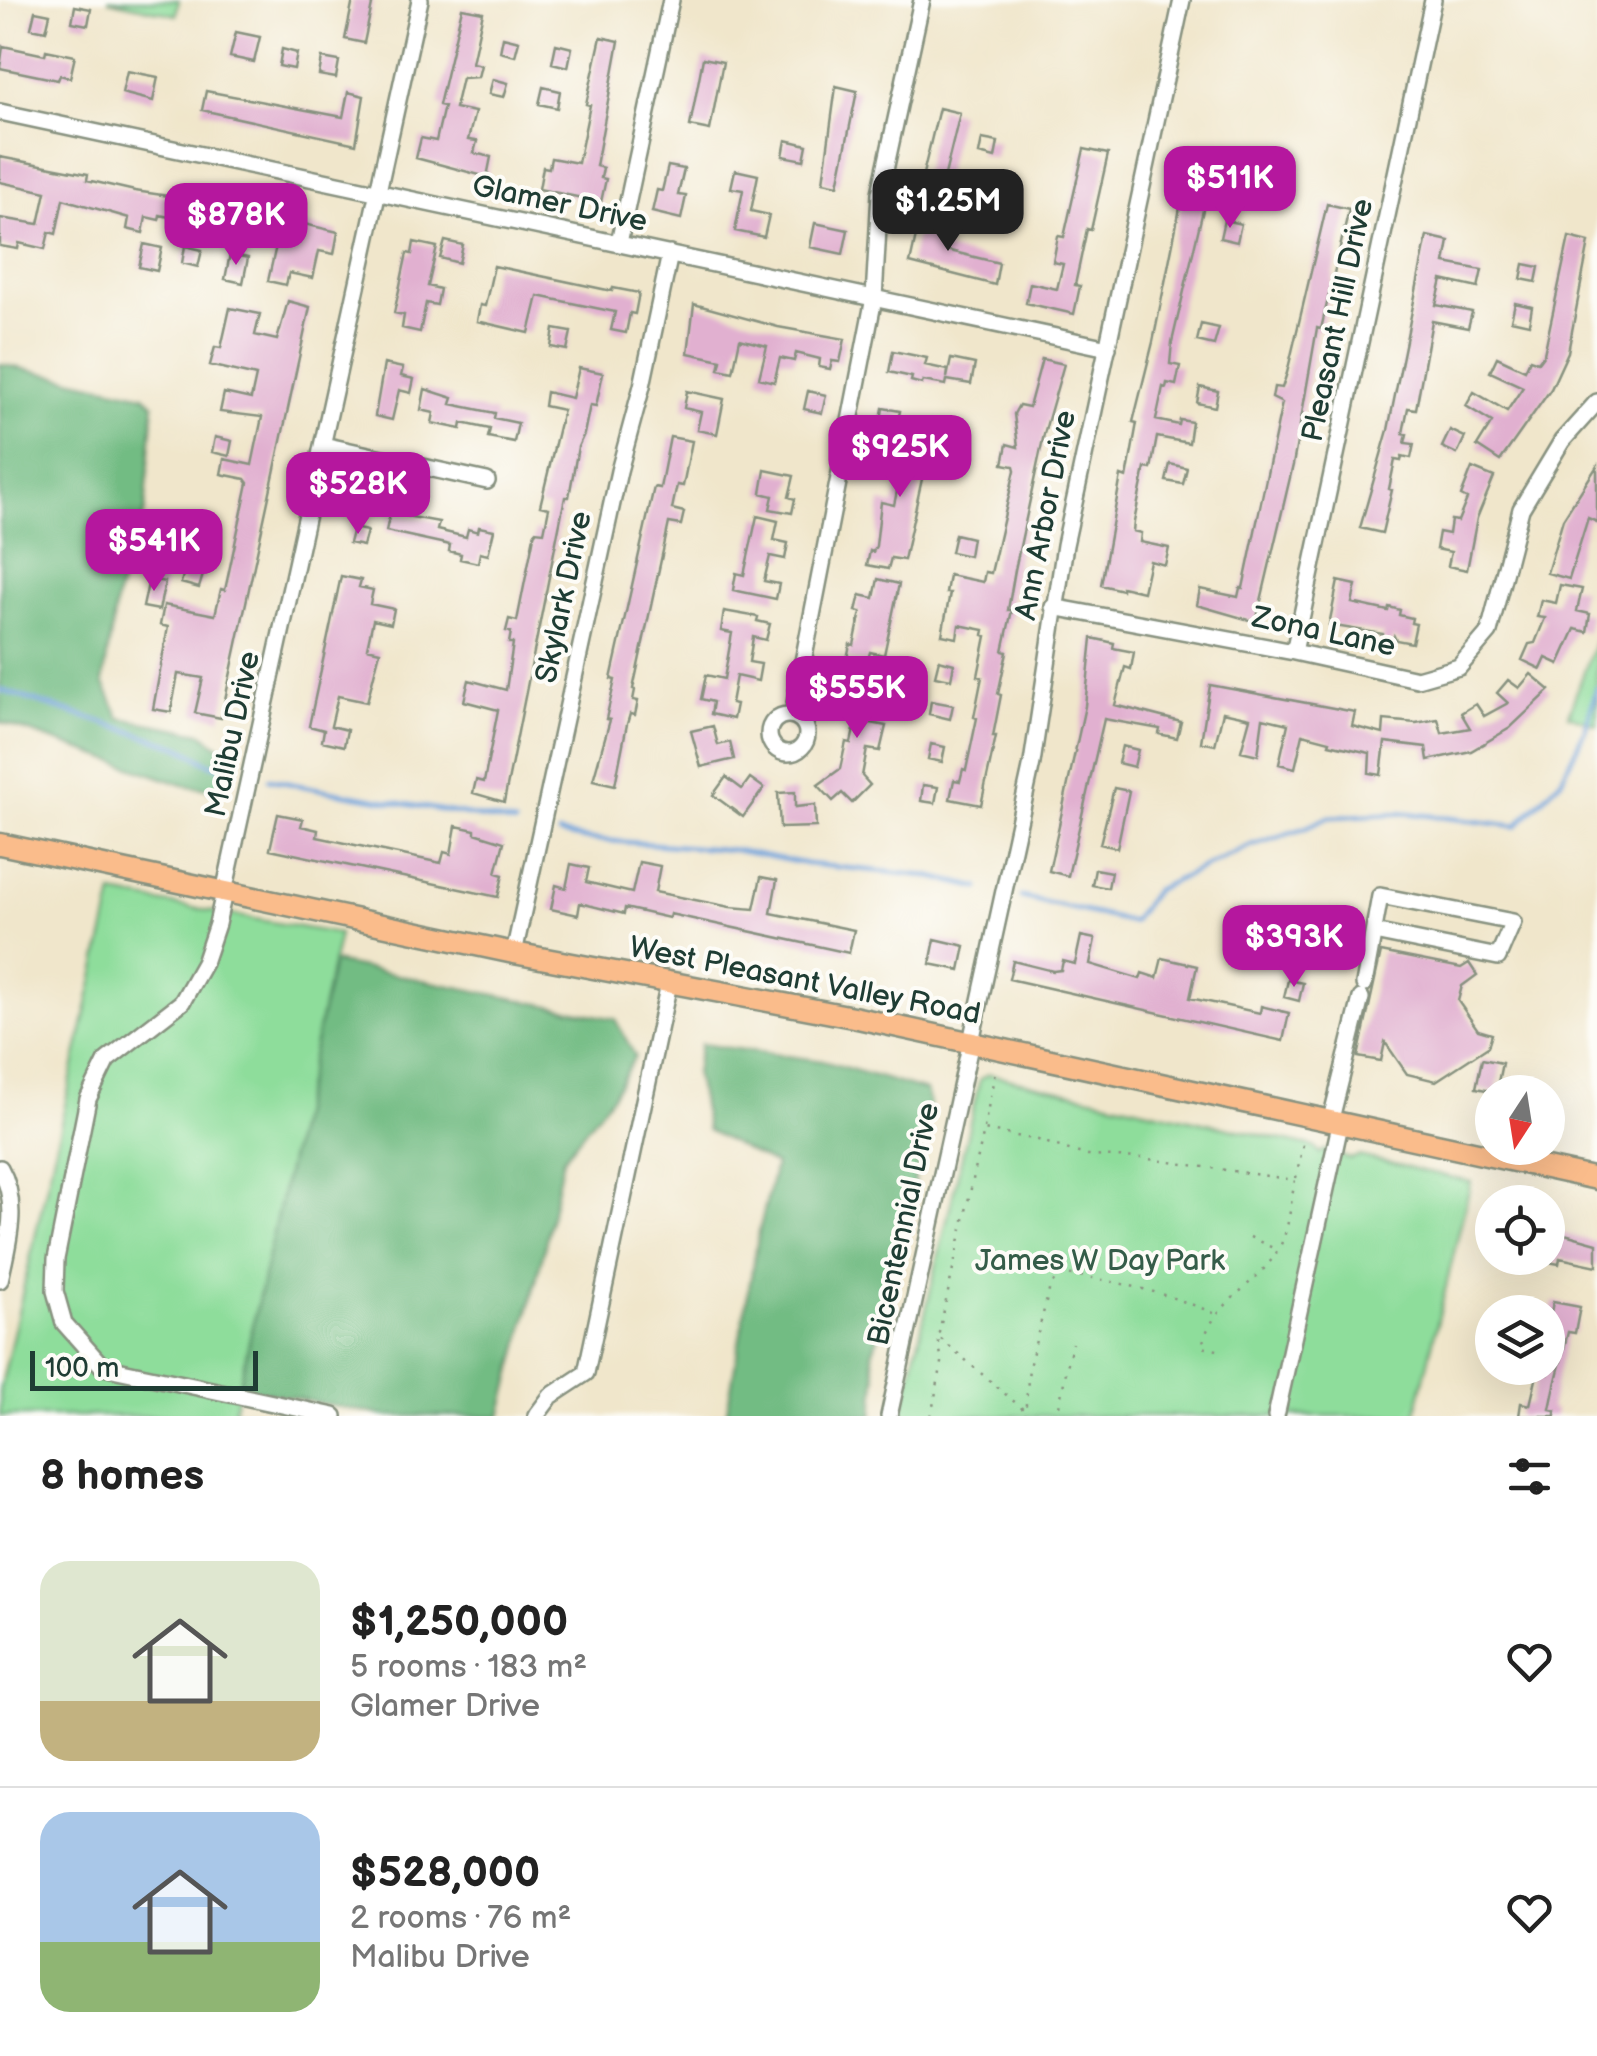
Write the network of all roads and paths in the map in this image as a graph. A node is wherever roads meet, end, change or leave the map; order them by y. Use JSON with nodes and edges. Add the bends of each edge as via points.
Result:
{"nodes":[{"id":1,"x":420,"y":0,"type":"edge"},
{"id":2,"x":671,"y":0,"type":"edge"},
{"id":3,"x":922,"y":0,"type":"edge"},
{"id":4,"x":1182,"y":0,"type":"edge"},
{"id":5,"x":1433,"y":0,"type":"edge"},
{"id":6,"x":0,"y":112,"type":"edge"},
{"id":7,"x":379,"y":192,"type":"junction"},
{"id":8,"x":619,"y":244,"type":"junction"},
{"id":9,"x":670,"y":254,"type":"junction"},
{"id":10,"x":874,"y":298,"type":"junction"},
{"id":11,"x":1108,"y":348,"type":"junction"},
{"id":12,"x":1597,"y":402,"type":"edge"},
{"id":13,"x":323,"y":445,"type":"junction"},
{"id":14,"x":487,"y":481,"type":"dead end"},
{"id":15,"x":1053,"y":608,"type":"junction"},
{"id":16,"x":1294,"y":652,"type":"junction"},
{"id":17,"x":792,"y":713,"type":"dead end"},
{"id":18,"x":0,"y":844,"type":"edge"},
{"id":19,"x":225,"y":894,"type":"junction"},
{"id":20,"x":1374,"y":932,"type":"junction"},
{"id":21,"x":514,"y":953,"type":"junction"},
{"id":22,"x":669,"y":983,"type":"junction"},
{"id":23,"x":970,"y":1043,"type":"junction"},
{"id":24,"x":995,"y":1072,"type":"dead end"},
{"id":25,"x":1335,"y":1124,"type":"junction"},
{"id":26,"x":984,"y":1130,"type":"junction"},
{"id":27,"x":1304,"y":1140,"type":"dead end"},
{"id":28,"x":0,"y":1168,"type":"edge"},
{"id":29,"x":1597,"y":1179,"type":"edge"},
{"id":30,"x":1295,"y":1180,"type":"junction"},
{"id":31,"x":1250,"y":1237,"type":"dead end"},
{"id":32,"x":1277,"y":1250,"type":"junction"},
{"id":33,"x":0,"y":1280,"type":"edge"},
{"id":34,"x":1217,"y":1314,"type":"junction"},
{"id":35,"x":938,"y":1337,"type":"junction"},
{"id":36,"x":1072,"y":1343,"type":"dead end"},
{"id":37,"x":1223,"y":1351,"type":"dead end"},
{"id":38,"x":1027,"y":1414,"type":"edge"},
{"id":39,"x":334,"y":1416,"type":"edge"},
{"id":40,"x":536,"y":1416,"type":"edge"},
{"id":41,"x":889,"y":1416,"type":"edge"},
{"id":42,"x":931,"y":1416,"type":"edge"},
{"id":43,"x":1057,"y":1416,"type":"edge"},
{"id":44,"x":1276,"y":1416,"type":"edge"}],
"edges":[{"from":1,"to":7,"type":"street","name":"Malibu Drive"},
{"from":2,"to":8,"type":"street"},
{"from":3,"to":10,"type":"street","via":[[880,193]]},
{"from":4,"to":11,"type":"street","name":"Ann Arbor Drive"},
{"from":5,"to":16,"type":"street","name":"Pleasant Hill Drive"},
{"from":6,"to":7,"type":"street","name":"Glamer Drive"},
{"from":7,"to":8,"type":"street","name":"Glamer Drive"},
{"from":7,"to":13,"type":"street","name":"Malibu Drive"},
{"from":8,"to":9,"type":"street","name":"Glamer Drive"},
{"from":9,"to":10,"type":"street","name":"Glamer Drive"},
{"from":9,"to":21,"type":"street","name":"Skylark Drive"},
{"from":10,"to":11,"type":"street","name":"Glamer Drive"},
{"from":10,"to":17,"type":"street"},
{"from":11,"to":15,"type":"street","name":"Ann Arbor Drive"},
{"from":12,"to":16,"type":"street","name":"Zona Lane","via":[[1562,441],[1521,510],[1489,632],[1459,667],[1416,679]]},
{"from":13,"to":14,"type":"street"},
{"from":13,"to":19,"type":"street","name":"Malibu Drive"},
{"from":15,"to":16,"type":"street","name":"Zona Lane"},
{"from":15,"to":23,"type":"street","name":"Ann Arbor Drive","via":[[1037,737]]},
{"from":18,"to":19,"type":"main road","name":"West Pleasant Valley Road"},
{"from":19,"to":21,"type":"main road","name":"West Pleasant Valley Road"},
{"from":19,"to":39,"type":"street","via":[[204,962],[182,1002],[106,1060],[88,1098],[55,1292],[64,1322],[103,1367]]},
{"from":20,"to":20,"type":"street","via":[[1380,896],[1513,922],[1498,956]]},
{"from":20,"to":25,"type":"street"},
{"from":21,"to":22,"type":"main road","name":"West Pleasant Valley Road"},
{"from":22,"to":23,"type":"main road","name":"West Pleasant Valley Road"},
{"from":22,"to":40,"type":"street","via":[[586,1373],[550,1396]]},
{"from":23,"to":25,"type":"main road","name":"West Pleasant Valley Road"},
{"from":23,"to":41,"type":"street","name":"Bicentennial Drive"},
{"from":24,"to":26,"type":"path"},
{"from":25,"to":29,"type":"main road","name":"West Pleasant Valley Road"},
{"from":25,"to":44,"type":"street"},
{"from":26,"to":30,"type":"path","via":[[1088,1156]]},
{"from":26,"to":35,"type":"path"},
{"from":27,"to":30,"type":"path"},
{"from":28,"to":33,"type":"street","via":[[11,1218]]},
{"from":30,"to":32,"type":"path"},
{"from":31,"to":32,"type":"path"},
{"from":32,"to":34,"type":"path"},
{"from":34,"to":37,"type":"path","via":[[1202,1347]]},
{"from":34,"to":38,"type":"path","via":[[1115,1280],[1058,1277],[1029,1367]]},
{"from":35,"to":38,"type":"path"},
{"from":35,"to":42,"type":"path","via":[[942,1364]]},
{"from":36,"to":43,"type":"path"}]}
